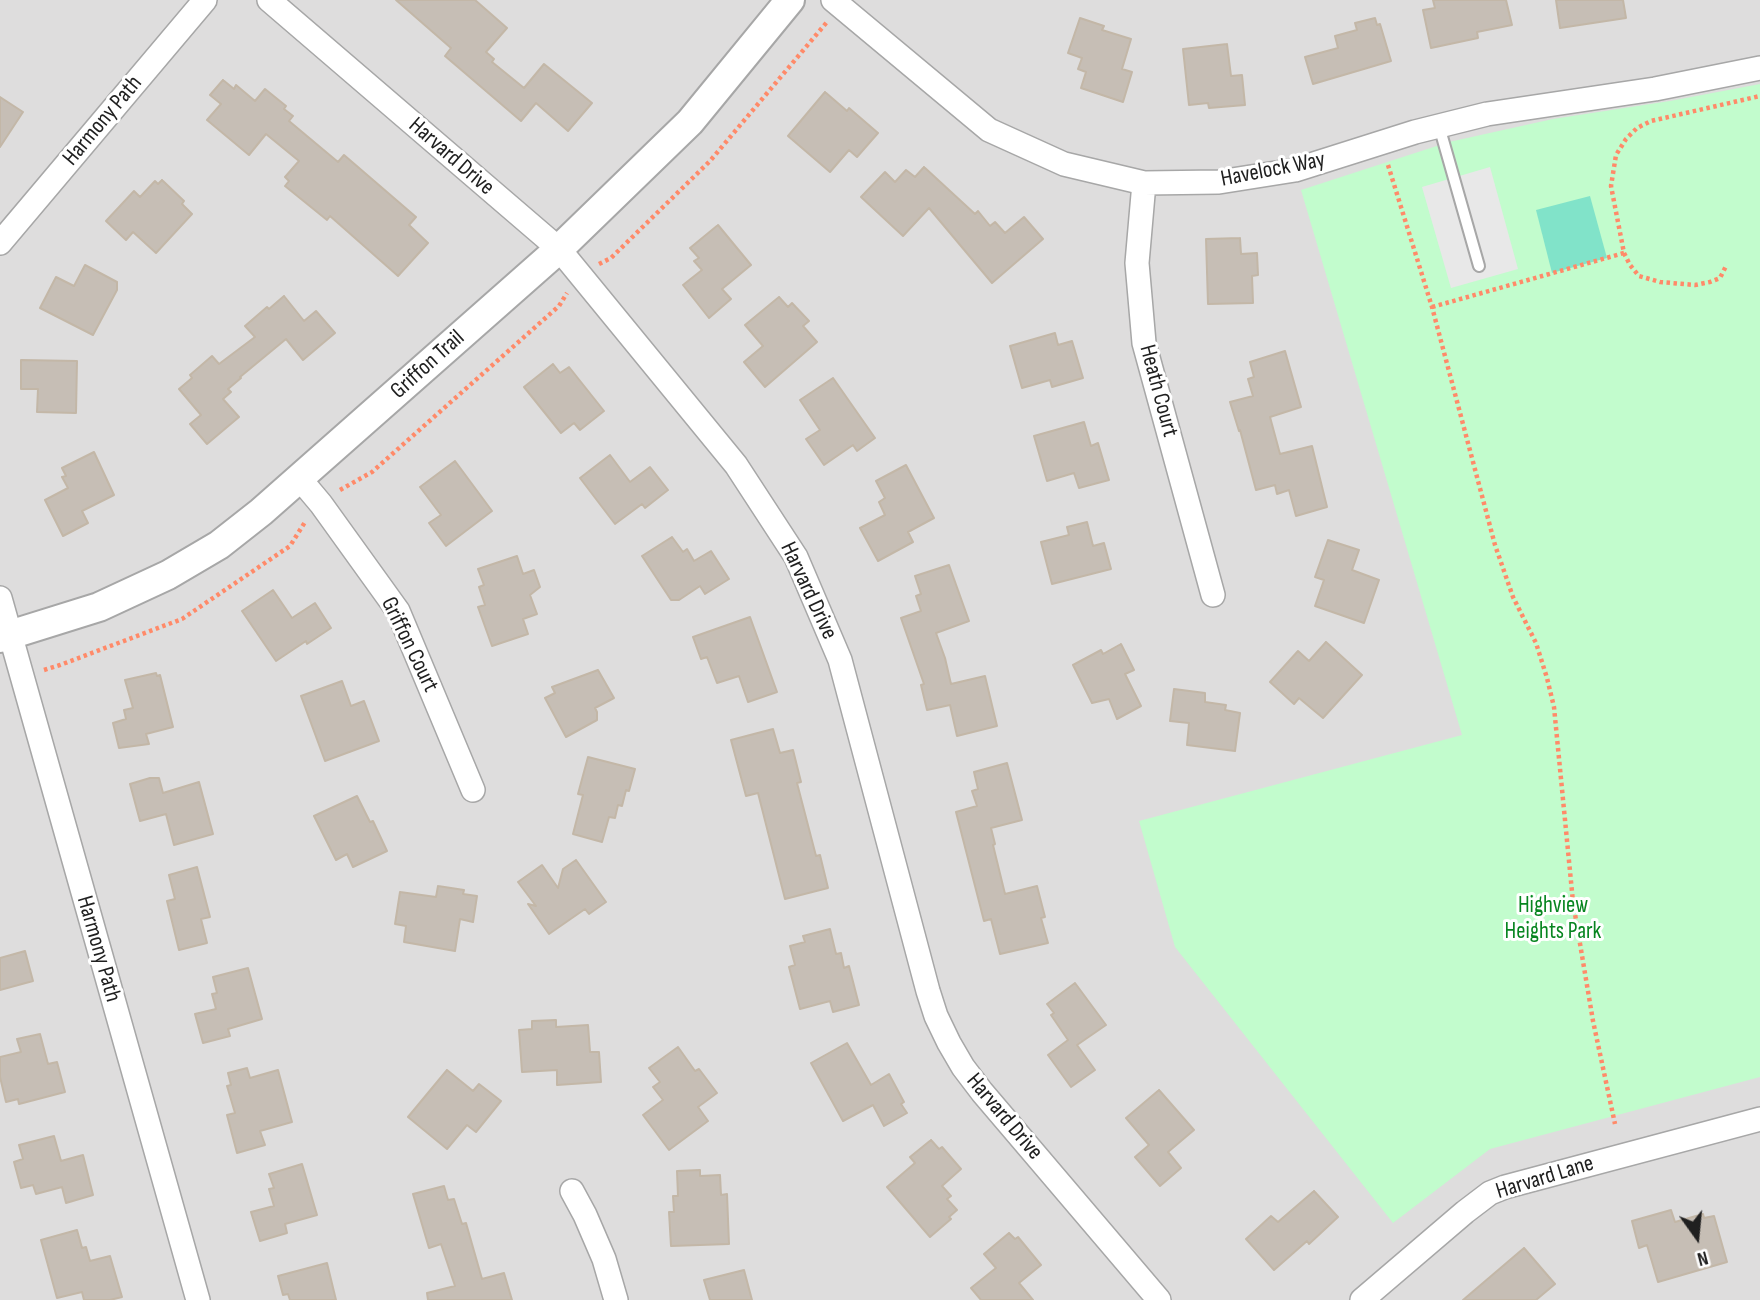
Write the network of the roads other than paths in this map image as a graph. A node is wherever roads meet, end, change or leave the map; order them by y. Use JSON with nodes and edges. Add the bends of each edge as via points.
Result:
{"nodes":[{"id":1,"x":205,"y":0,"type":"edge"},
{"id":2,"x":270,"y":0,"type":"edge"},
{"id":3,"x":790,"y":0,"type":"edge"},
{"id":4,"x":836,"y":4,"type":"edge"},
{"id":5,"x":1760,"y":68,"type":"edge"},
{"id":6,"x":1439,"y":126,"type":"junction"},
{"id":7,"x":1144,"y":183,"type":"junction"},
{"id":8,"x":0,"y":243,"type":"edge"},
{"id":9,"x":559,"y":249,"type":"junction"},
{"id":10,"x":1479,"y":265,"type":"dead end"},
{"id":11,"x":300,"y":479,"type":"junction"},
{"id":12,"x":1213,"y":595,"type":"dead end"},
{"id":13,"x":0,"y":598,"type":"edge"},
{"id":14,"x":5,"y":636,"type":"edge"},
{"id":15,"x":473,"y":790,"type":"dead end"},
{"id":16,"x":1760,"y":1119,"type":"edge"},
{"id":17,"x":572,"y":1191,"type":"dead end"},
{"id":18,"x":198,"y":1300,"type":"edge"},
{"id":19,"x":616,"y":1300,"type":"edge"},
{"id":20,"x":1159,"y":1300,"type":"edge"},
{"id":21,"x":1362,"y":1300,"type":"edge"}],
"edges":[{"from":1,"to":8,"type":"street","name":"Harmony Path"},
{"from":2,"to":9,"type":"street","name":"Harvard Drive"},
{"from":3,"to":9,"type":"street","name":"Griffon Trail","via":[[690,122]]},
{"from":4,"to":7,"type":"street","name":"Havelock Way","via":[[989,130],[1064,164]]},
{"from":5,"to":6,"type":"street","name":"Havelock Way"},
{"from":6,"to":7,"type":"street","name":"Havelock Way","via":[[1295,170],[1219,182]]},
{"from":6,"to":10,"type":"lane"},
{"from":7,"to":12,"type":"street","name":"Heath Court","via":[[1137,263],[1144,343]]},
{"from":9,"to":11,"type":"street","name":"Griffon Trail"},
{"from":9,"to":20,"type":"street","name":"Harvard Drive","via":[[736,465],[796,557],[840,660],[928,991],[963,1068]]},
{"from":11,"to":14,"type":"street","name":"Griffon Trail","via":[[219,545],[168,575],[99,607]]},
{"from":11,"to":15,"type":"street","name":"Griffon Court","via":[[398,611]]},
{"from":13,"to":14,"type":"street","name":"Harmony Path"},
{"from":14,"to":18,"type":"street","name":"Harmony Path"},
{"from":16,"to":21,"type":"street","name":"Harvard Lane","via":[[1490,1193]]},
{"from":17,"to":19,"type":"street","via":[[604,1259]]}]}
